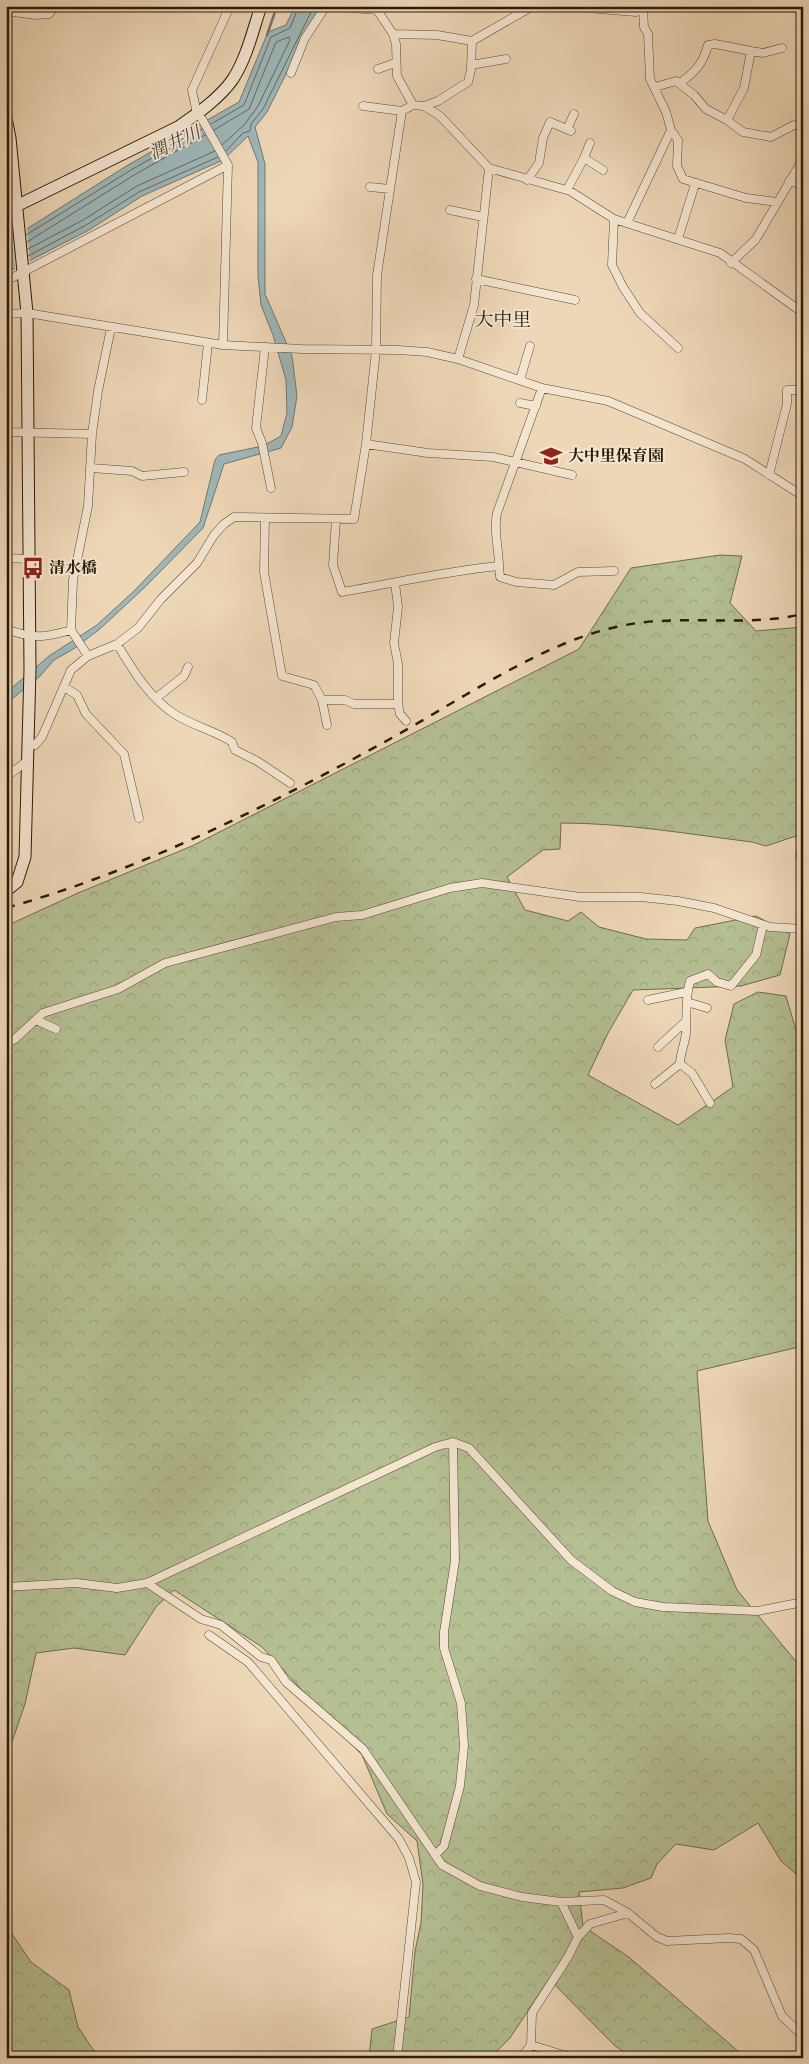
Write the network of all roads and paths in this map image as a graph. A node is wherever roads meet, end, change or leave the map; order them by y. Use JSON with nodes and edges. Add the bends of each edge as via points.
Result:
{"nodes":[{"id":1,"x":55,"y":6,"type":"edge"},
{"id":2,"x":230,"y":6,"type":"edge"},
{"id":3,"x":261,"y":6,"type":"edge"},
{"id":4,"x":320,"y":6,"type":"edge"},
{"id":5,"x":325,"y":6,"type":"edge"},
{"id":6,"x":533,"y":6,"type":"edge"},
{"id":7,"x":563,"y":6,"type":"edge"},
{"id":8,"x":653,"y":6,"type":"edge"},
{"id":9,"x":379,"y":8,"type":"edge"},
{"id":10,"x":603,"y":8,"type":"edge"},
{"id":11,"x":518,"y":9,"type":"edge"},
{"id":12,"x":643,"y":10,"type":"junction"},
{"id":13,"x":6,"y":11,"type":"edge"},
{"id":14,"x":393,"y":34,"type":"junction"},
{"id":15,"x":472,"y":41,"type":"junction"},
{"id":16,"x":782,"y":48,"type":"dead end"},
{"id":17,"x":751,"y":51,"type":"junction"},
{"id":18,"x":506,"y":59,"type":"dead end"},
{"id":19,"x":396,"y":63,"type":"junction"},
{"id":20,"x":471,"y":65,"type":"junction"},
{"id":21,"x":378,"y":69,"type":"dead end"},
{"id":22,"x":291,"y":73,"type":"dead end"},
{"id":23,"x":680,"y":83,"type":"junction"},
{"id":24,"x":655,"y":87,"type":"junction"},
{"id":25,"x":413,"y":105,"type":"junction"},
{"id":26,"x":363,"y":106,"type":"dead end"},
{"id":27,"x":424,"y":106,"type":"junction"},
{"id":28,"x":402,"y":111,"type":"junction"},
{"id":29,"x":574,"y":114,"type":"dead end"},
{"id":30,"x":200,"y":117,"type":"junction"},
{"id":31,"x":6,"y":118,"type":"edge"},
{"id":32,"x":727,"y":120,"type":"junction"},
{"id":33,"x":803,"y":126,"type":"edge"},
{"id":34,"x":671,"y":130,"type":"junction"},
{"id":35,"x":590,"y":143,"type":"dead end"},
{"id":36,"x":584,"y":158,"type":"junction"},
{"id":37,"x":803,"y":159,"type":"edge"},
{"id":38,"x":228,"y":165,"type":"junction"},
{"id":39,"x":489,"y":168,"type":"junction"},
{"id":40,"x":603,"y":170,"type":"dead end"},
{"id":41,"x":527,"y":180,"type":"junction"},
{"id":42,"x":789,"y":181,"type":"junction"},
{"id":43,"x":695,"y":184,"type":"junction"},
{"id":44,"x":803,"y":184,"type":"edge"},
{"id":45,"x":370,"y":187,"type":"dead end"},
{"id":46,"x":390,"y":189,"type":"junction"},
{"id":47,"x":567,"y":190,"type":"junction"},
{"id":48,"x":777,"y":202,"type":"junction"},
{"id":49,"x":14,"y":210,"type":"edge"},
{"id":50,"x":450,"y":210,"type":"dead end"},
{"id":51,"x":483,"y":217,"type":"junction"},
{"id":52,"x":614,"y":219,"type":"junction"},
{"id":53,"x":627,"y":223,"type":"junction"},
{"id":54,"x":678,"y":239,"type":"junction"},
{"id":55,"x":730,"y":263,"type":"junction"},
{"id":56,"x":23,"y":270,"type":"junction"},
{"id":57,"x":476,"y":279,"type":"junction"},
{"id":58,"x":6,"y":281,"type":"edge"},
{"id":59,"x":575,"y":300,"type":"dead end"},
{"id":60,"x":27,"y":313,"type":"junction"},
{"id":61,"x":803,"y":313,"type":"edge"},
{"id":62,"x":6,"y":314,"type":"edge"},
{"id":63,"x":111,"y":328,"type":"junction"},
{"id":64,"x":208,"y":343,"type":"junction"},
{"id":65,"x":223,"y":345,"type":"junction"},
{"id":66,"x":530,"y":346,"type":"dead end"},
{"id":67,"x":269,"y":347,"type":"junction"},
{"id":68,"x":678,"y":348,"type":"dead end"},
{"id":69,"x":376,"y":350,"type":"junction"},
{"id":70,"x":458,"y":359,"type":"junction"},
{"id":71,"x":520,"y":380,"type":"junction"},
{"id":72,"x":542,"y":388,"type":"junction"},
{"id":73,"x":803,"y":390,"type":"edge"},
{"id":74,"x":202,"y":400,"type":"dead end"},
{"id":75,"x":520,"y":403,"type":"dead end"},
{"id":76,"x":536,"y":406,"type":"junction"},
{"id":77,"x":6,"y":432,"type":"edge"},
{"id":78,"x":28,"y":433,"type":"junction"},
{"id":79,"x":92,"y":434,"type":"junction"},
{"id":80,"x":366,"y":444,"type":"junction"},
{"id":81,"x":516,"y":463,"type":"junction"},
{"id":82,"x":91,"y":468,"type":"junction"},
{"id":83,"x":184,"y":472,"type":"dead end"},
{"id":84,"x":572,"y":475,"type":"dead end"},
{"id":85,"x":769,"y":475,"type":"junction"},
{"id":86,"x":271,"y":488,"type":"dead end"},
{"id":87,"x":801,"y":494,"type":"edge"},
{"id":88,"x":265,"y":518,"type":"junction"},
{"id":89,"x":336,"y":519,"type":"junction"},
{"id":90,"x":6,"y":558,"type":"edge"},
{"id":91,"x":28,"y":559,"type":"junction"},
{"id":92,"x":499,"y":566,"type":"junction"},
{"id":93,"x":614,"y":571,"type":"dead end"},
{"id":94,"x":396,"y":583,"type":"junction"},
{"id":95,"x":6,"y":629,"type":"edge"},
{"id":96,"x":73,"y":634,"type":"junction"},
{"id":97,"x":28,"y":637,"type":"junction"},
{"id":98,"x":117,"y":644,"type":"junction"},
{"id":99,"x":88,"y":656,"type":"junction"},
{"id":100,"x":188,"y":667,"type":"dead end"},
{"id":101,"x":64,"y":687,"type":"junction"},
{"id":102,"x":156,"y":698,"type":"junction"},
{"id":103,"x":322,"y":700,"type":"junction"},
{"id":104,"x":398,"y":704,"type":"junction"},
{"id":105,"x":406,"y":721,"type":"dead end"},
{"id":106,"x":326,"y":725,"type":"dead end"},
{"id":107,"x":28,"y":744,"type":"junction"},
{"id":108,"x":27,"y":761,"type":"junction"},
{"id":109,"x":6,"y":777,"type":"edge"},
{"id":110,"x":290,"y":783,"type":"dead end"},
{"id":111,"x":139,"y":818,"type":"dead end"},
{"id":112,"x":6,"y":891,"type":"edge"},
{"id":113,"x":764,"y":925,"type":"junction"},
{"id":114,"x":803,"y":929,"type":"edge"},
{"id":115,"x":686,"y":992,"type":"junction"},
{"id":116,"x":648,"y":1000,"type":"dead end"},
{"id":117,"x":687,"y":1002,"type":"junction"},
{"id":118,"x":707,"y":1008,"type":"dead end"},
{"id":119,"x":36,"y":1020,"type":"junction"},
{"id":120,"x":686,"y":1021,"type":"junction"},
{"id":121,"x":56,"y":1029,"type":"dead end"},
{"id":122,"x":6,"y":1044,"type":"edge"},
{"id":123,"x":658,"y":1047,"type":"dead end"},
{"id":124,"x":680,"y":1064,"type":"junction"},
{"id":125,"x":655,"y":1084,"type":"dead end"},
{"id":126,"x":710,"y":1103,"type":"dead end"},
{"id":127,"x":453,"y":1442,"type":"junction"},
{"id":128,"x":147,"y":1583,"type":"junction"},
{"id":129,"x":6,"y":1587,"type":"edge"},
{"id":130,"x":803,"y":1602,"type":"edge"},
{"id":131,"x":209,"y":1635,"type":"dead end"},
{"id":132,"x":435,"y":1855,"type":"junction"},
{"id":133,"x":560,"y":1902,"type":"junction"},
{"id":134,"x":628,"y":1913,"type":"junction"},
{"id":135,"x":578,"y":1938,"type":"junction"},
{"id":136,"x":803,"y":2036,"type":"edge"},
{"id":137,"x":531,"y":2045,"type":"junction"},
{"id":138,"x":397,"y":2058,"type":"edge"},
{"id":139,"x":521,"y":2058,"type":"edge"},
{"id":140,"x":572,"y":2058,"type":"edge"}],
"edges":[{"from":1,"to":13,"type":"street","via":[[48,14]]},
{"from":2,"to":30,"type":"street","via":[[192,90]]},
{"from":3,"to":30,"type":"main road","via":[[233,79]]},
{"from":4,"to":5,"type":"street"},
{"from":6,"to":11,"type":"street"},
{"from":7,"to":10,"type":"street"},
{"from":8,"to":12,"type":"street"},
{"from":9,"to":14,"type":"street"},
{"from":9,"to":22,"type":"street","via":[[326,6],[305,38]]},
{"from":10,"to":12,"type":"street"},
{"from":11,"to":15,"type":"street"},
{"from":12,"to":24,"type":"street","via":[[648,34],[650,78]]},
{"from":14,"to":15,"type":"street","via":[[437,35]]},
{"from":14,"to":19,"type":"street"},
{"from":15,"to":20,"type":"street"},
{"from":16,"to":17,"type":"street","via":[[763,53]]},
{"from":17,"to":23,"type":"street","via":[[708,45],[705,58]]},
{"from":17,"to":32,"type":"street","via":[[744,88]]},
{"from":18,"to":20,"type":"street"},
{"from":19,"to":21,"type":"street"},
{"from":19,"to":25,"type":"street","via":[[401,87]]},
{"from":20,"to":27,"type":"street","via":[[468,82]]},
{"from":23,"to":24,"type":"street","via":[[676,81]]},
{"from":23,"to":32,"type":"street","via":[[706,109]]},
{"from":24,"to":34,"type":"street"},
{"from":25,"to":27,"type":"street"},
{"from":25,"to":28,"type":"street"},
{"from":26,"to":28,"type":"street"},
{"from":27,"to":39,"type":"street","via":[[440,116]]},
{"from":28,"to":46,"type":"street"},
{"from":29,"to":41,"type":"street","via":[[569,130],[550,122],[538,163]]},
{"from":30,"to":38,"type":"street"},
{"from":30,"to":49,"type":"main road"},
{"from":31,"to":49,"type":"main road"},
{"from":32,"to":33,"type":"street","via":[[743,132],[763,137],[794,125]]},
{"from":34,"to":43,"type":"street","via":[[678,140],[677,166],[684,179]]},
{"from":34,"to":53,"type":"street"},
{"from":35,"to":36,"type":"street"},
{"from":36,"to":40,"type":"street"},
{"from":36,"to":47,"type":"street"},
{"from":37,"to":42,"type":"street"},
{"from":38,"to":56,"type":"street"},
{"from":38,"to":65,"type":"street"},
{"from":39,"to":41,"type":"street"},
{"from":39,"to":51,"type":"street"},
{"from":41,"to":47,"type":"street"},
{"from":42,"to":44,"type":"street"},
{"from":42,"to":48,"type":"street"},
{"from":43,"to":48,"type":"street","via":[[746,198]]},
{"from":43,"to":54,"type":"street"},
{"from":45,"to":46,"type":"street"},
{"from":46,"to":69,"type":"street","via":[[376,286]]},
{"from":47,"to":52,"type":"street"},
{"from":48,"to":55,"type":"street","via":[[756,239]]},
{"from":49,"to":56,"type":"main road"},
{"from":50,"to":51,"type":"street"},
{"from":51,"to":57,"type":"street"},
{"from":52,"to":53,"type":"street"},
{"from":52,"to":68,"type":"street","via":[[612,265],[622,287],[640,313]]},
{"from":53,"to":54,"type":"street"},
{"from":54,"to":55,"type":"street","via":[[720,254]]},
{"from":55,"to":61,"type":"street"},
{"from":56,"to":58,"type":"street"},
{"from":56,"to":60,"type":"main road"},
{"from":57,"to":59,"type":"street"},
{"from":57,"to":70,"type":"street","via":[[474,305]]},
{"from":60,"to":62,"type":"street"},
{"from":60,"to":63,"type":"street"},
{"from":60,"to":78,"type":"main road"},
{"from":63,"to":64,"type":"street"},
{"from":63,"to":79,"type":"street"},
{"from":64,"to":65,"type":"street"},
{"from":64,"to":74,"type":"street"},
{"from":65,"to":67,"type":"street"},
{"from":66,"to":71,"type":"street"},
{"from":67,"to":69,"type":"street"},
{"from":67,"to":86,"type":"street","via":[[256,428]]},
{"from":69,"to":70,"type":"street","via":[[427,352]]},
{"from":69,"to":80,"type":"street"},
{"from":70,"to":71,"type":"street"},
{"from":71,"to":72,"type":"street"},
{"from":72,"to":76,"type":"street"},
{"from":72,"to":85,"type":"street","via":[[608,401],[745,459]]},
{"from":73,"to":85,"type":"street","via":[[787,390],[787,404]]},
{"from":75,"to":76,"type":"street"},
{"from":76,"to":81,"type":"street"},
{"from":77,"to":78,"type":"street"},
{"from":78,"to":79,"type":"street"},
{"from":78,"to":91,"type":"main road"},
{"from":79,"to":82,"type":"street"},
{"from":80,"to":81,"type":"street","via":[[428,453],[493,457]]},
{"from":80,"to":89,"type":"street","via":[[354,519]]},
{"from":81,"to":84,"type":"street"},
{"from":81,"to":92,"type":"street","via":[[494,528]]},
{"from":82,"to":83,"type":"street","via":[[132,471],[142,476]]},
{"from":82,"to":96,"type":"street","via":[[88,506],[73,580]]},
{"from":85,"to":87,"type":"street"},
{"from":88,"to":89,"type":"street"},
{"from":88,"to":98,"type":"street","via":[[234,517],[224,524],[197,563],[161,599],[148,618]]},
{"from":88,"to":103,"type":"street","via":[[264,572],[282,676],[314,685]]},
{"from":89,"to":94,"type":"street","via":[[333,564],[342,592]]},
{"from":90,"to":91,"type":"street"},
{"from":91,"to":97,"type":"main road"},
{"from":92,"to":93,"type":"street","via":[[500,577],[516,582],[554,585],[578,572]]},
{"from":92,"to":94,"type":"street","via":[[453,570]]},
{"from":94,"to":104,"type":"street","via":[[398,607],[394,643],[398,664]]},
{"from":95,"to":97,"type":"street"},
{"from":96,"to":97,"type":"street"},
{"from":96,"to":99,"type":"street"},
{"from":97,"to":107,"type":"main road"},
{"from":98,"to":99,"type":"street"},
{"from":98,"to":102,"type":"street","via":[[139,680]]},
{"from":99,"to":101,"type":"street","via":[[71,670]]},
{"from":100,"to":102,"type":"street","via":[[184,676]]},
{"from":101,"to":107,"type":"street","via":[[42,736],[35,745]]},
{"from":101,"to":111,"type":"street","via":[[77,695],[86,714],[124,754]]},
{"from":102,"to":110,"type":"street","via":[[175,714],[232,742],[235,750]]},
{"from":103,"to":104,"type":"street"},
{"from":103,"to":106,"type":"street"},
{"from":104,"to":105,"type":"street"},
{"from":107,"to":108,"type":"main road"},
{"from":108,"to":109,"type":"street"},
{"from":108,"to":112,"type":"main road","via":[[25,857],[17,882]]},
{"from":113,"to":114,"type":"street"},
{"from":113,"to":115,"type":"street","via":[[756,955],[732,986],[717,982],[708,974],[690,980]]},
{"from":113,"to":119,"type":"street","via":[[714,908],[678,901],[580,897],[476,883],[362,915],[336,917],[165,963],[118,989],[43,1013]]},
{"from":115,"to":116,"type":"street"},
{"from":115,"to":117,"type":"street"},
{"from":117,"to":118,"type":"street"},
{"from":117,"to":120,"type":"street"},
{"from":119,"to":121,"type":"street"},
{"from":119,"to":122,"type":"street"},
{"from":120,"to":123,"type":"street"},
{"from":120,"to":124,"type":"street"},
{"from":124,"to":125,"type":"street"},
{"from":124,"to":126,"type":"street","via":[[692,1073]]},
{"from":127,"to":128,"type":"street","via":[[435,1447]]},
{"from":127,"to":130,"type":"street","via":[[469,1448],[571,1560],[612,1591],[635,1602],[663,1607],[758,1611]]},
{"from":127,"to":132,"type":"street","via":[[455,1561],[444,1648],[461,1703],[464,1746],[460,1786],[444,1846]]},
{"from":128,"to":129,"type":"street","via":[[118,1588],[76,1583]]},
{"from":128,"to":132,"type":"street","via":[[201,1619],[221,1625],[261,1657],[271,1660],[286,1682],[363,1749]]},
{"from":131,"to":138,"type":"street","via":[[248,1662],[399,1839],[409,1858],[416,1882]]},
{"from":132,"to":133,"type":"street","via":[[442,1865],[480,1886],[522,1897]]},
{"from":133,"to":134,"type":"street","via":[[604,1900]]},
{"from":133,"to":135,"type":"street"},
{"from":134,"to":135,"type":"street","via":[[590,1924]]},
{"from":134,"to":136,"type":"street","via":[[656,1937],[667,1941],[730,1938],[749,1944],[782,2016]]},
{"from":135,"to":137,"type":"street","via":[[532,2014]]},
{"from":137,"to":139,"type":"street"},
{"from":137,"to":140,"type":"street"}]}
